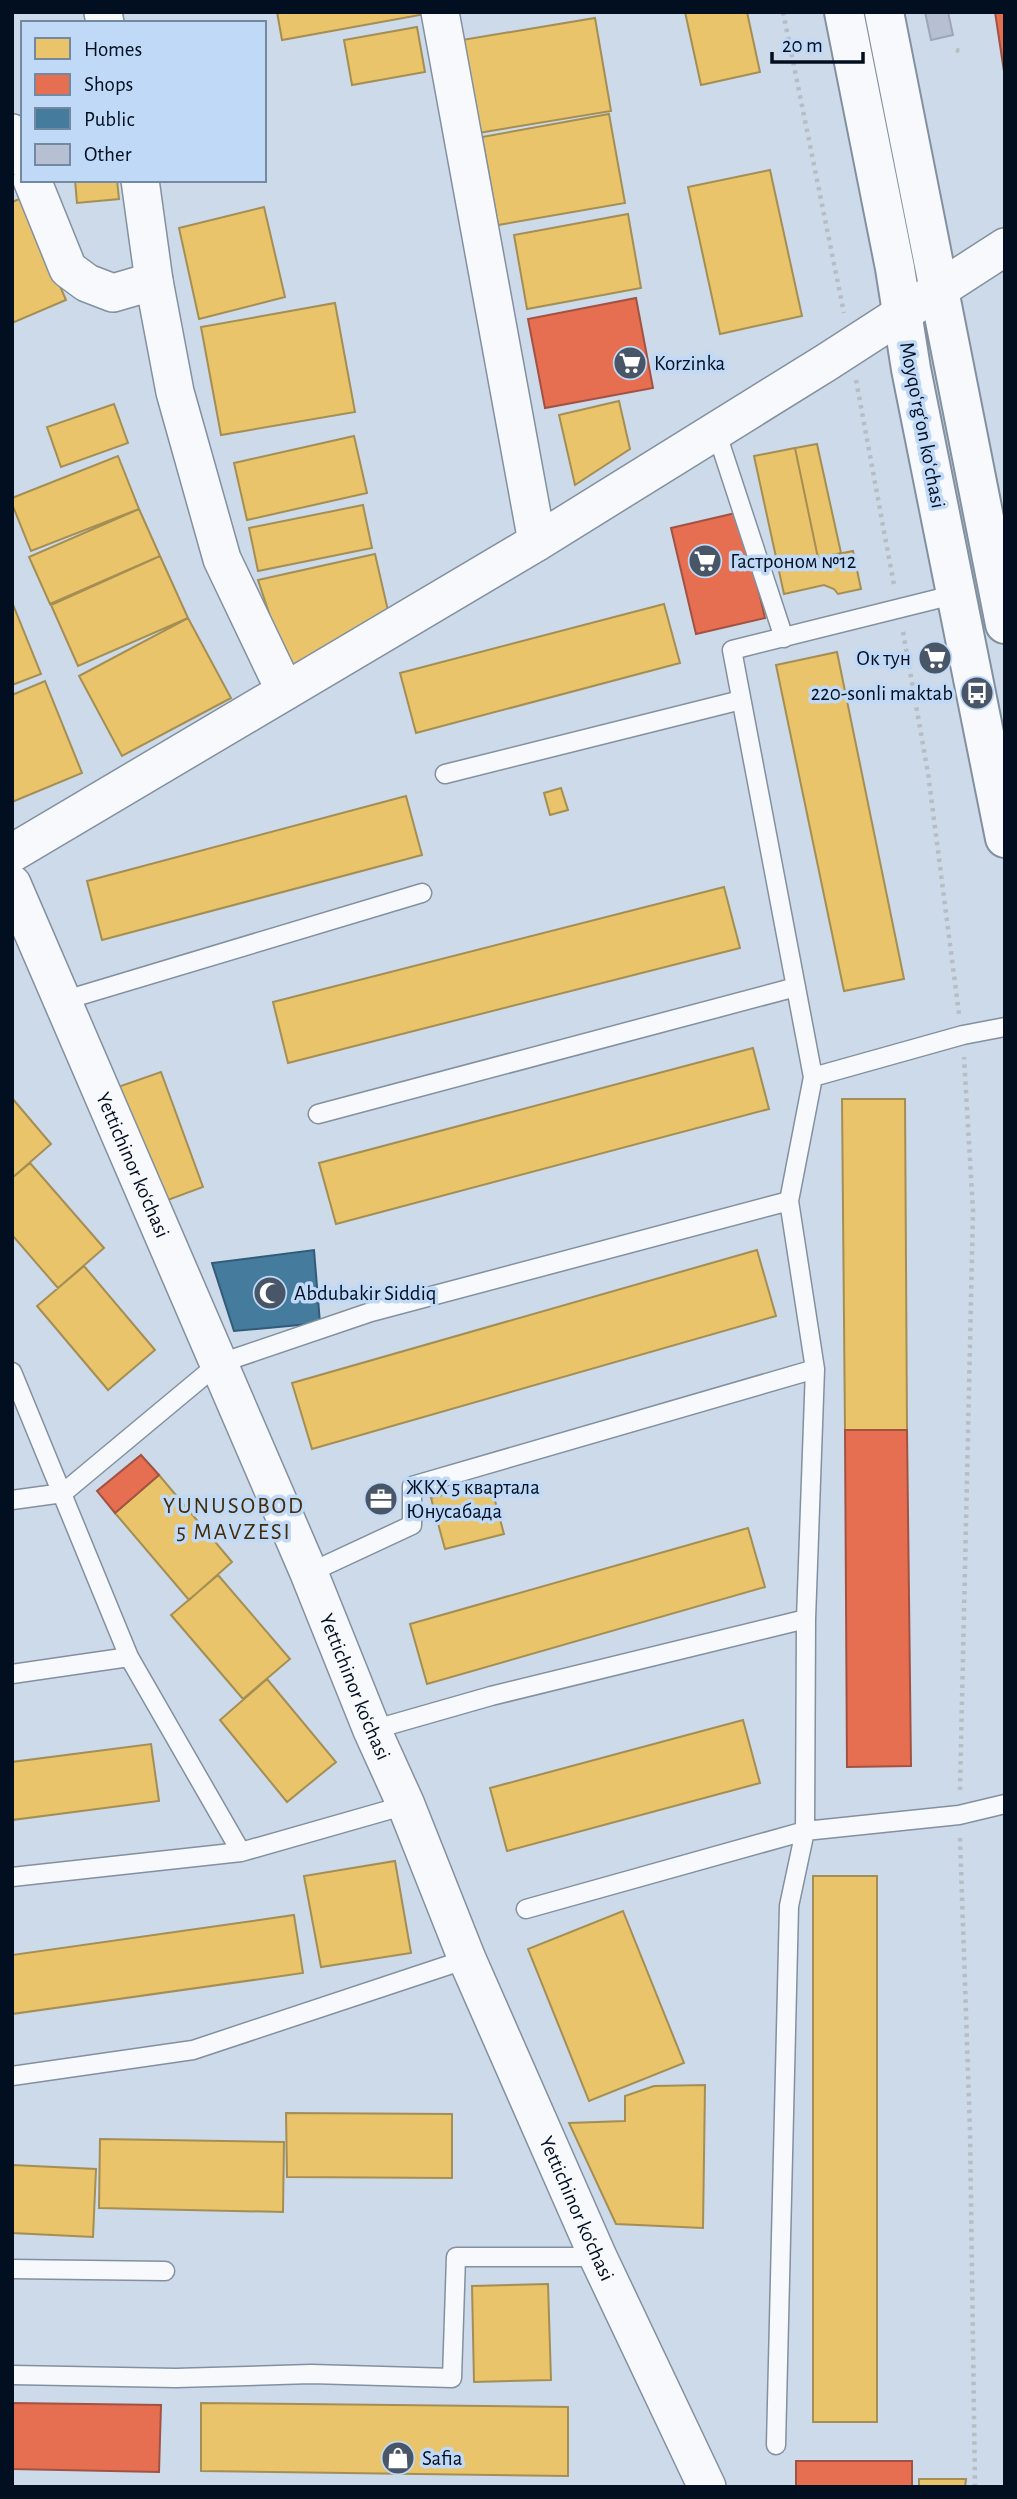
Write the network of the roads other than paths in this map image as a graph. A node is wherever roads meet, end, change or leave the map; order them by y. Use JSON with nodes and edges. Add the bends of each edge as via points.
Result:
{"nodes":[{"id":1,"x":440,"y":12,"type":"edge"},
{"id":2,"x":844,"y":12,"type":"edge"},
{"id":3,"x":884,"y":12,"type":"edge"},
{"id":4,"x":12,"y":133,"type":"edge"},
{"id":5,"x":21,"y":154,"type":"edge"},
{"id":6,"x":33,"y":182,"type":"edge"},
{"id":7,"x":140,"y":182,"type":"edge"},
{"id":8,"x":1005,"y":247,"type":"edge"},
{"id":9,"x":154,"y":281,"type":"junction"},
{"id":10,"x":939,"y":288,"type":"junction"},
{"id":11,"x":902,"y":312,"type":"junction"},
{"id":12,"x":716,"y":430,"type":"junction"},
{"id":13,"x":537,"y":542,"type":"junction"},
{"id":14,"x":957,"y":594,"type":"junction"},
{"id":15,"x":1005,"y":624,"type":"edge"},
{"id":16,"x":784,"y":638,"type":"junction"},
{"id":17,"x":285,"y":691,"type":"junction"},
{"id":18,"x":741,"y":700,"type":"junction"},
{"id":19,"x":445,"y":774,"type":"dead end"},
{"id":20,"x":1005,"y":838,"type":"edge"},
{"id":21,"x":12,"y":853,"type":"edge"},
{"id":22,"x":12,"y":884,"type":"edge"},
{"id":23,"x":422,"y":893,"type":"dead end"},
{"id":24,"x":796,"y":987,"type":"junction"},
{"id":25,"x":62,"y":1001,"type":"junction"},
{"id":26,"x":1005,"y":1027,"type":"edge"},
{"id":27,"x":813,"y":1077,"type":"junction"},
{"id":28,"x":318,"y":1114,"type":"dead end"},
{"id":29,"x":789,"y":1201,"type":"junction"},
{"id":30,"x":218,"y":1364,"type":"junction"},
{"id":31,"x":815,"y":1369,"type":"junction"},
{"id":32,"x":12,"y":1372,"type":"edge"},
{"id":33,"x":63,"y":1493,"type":"junction"},
{"id":34,"x":12,"y":1500,"type":"edge"},
{"id":35,"x":309,"y":1573,"type":"junction"},
{"id":36,"x":806,"y":1619,"type":"junction"},
{"id":37,"x":129,"y":1657,"type":"junction"},
{"id":38,"x":12,"y":1674,"type":"edge"},
{"id":39,"x":372,"y":1730,"type":"junction"},
{"id":40,"x":1005,"y":1804,"type":"edge"},
{"id":41,"x":406,"y":1805,"type":"junction"},
{"id":42,"x":805,"y":1831,"type":"junction"},
{"id":43,"x":242,"y":1852,"type":"junction"},
{"id":44,"x":12,"y":1877,"type":"edge"},
{"id":45,"x":526,"y":1909,"type":"dead end"},
{"id":46,"x":467,"y":1959,"type":"junction"},
{"id":47,"x":12,"y":2076,"type":"edge"},
{"id":48,"x":598,"y":2257,"type":"junction"},
{"id":49,"x":12,"y":2269,"type":"edge"},
{"id":50,"x":165,"y":2271,"type":"dead end"},
{"id":51,"x":12,"y":2375,"type":"edge"},
{"id":52,"x":776,"y":2445,"type":"dead end"},
{"id":53,"x":707,"y":2487,"type":"edge"}],
"edges":[{"from":1,"to":13,"type":"street"},
{"from":2,"to":11,"type":"main road","name":"Moyqoʻrgʻon koʻchasi"},
{"from":3,"to":10,"type":"main road","name":"Moyqoʻrgʻon koʻchasi"},
{"from":4,"to":5,"type":"street"},
{"from":6,"to":9,"type":"street","via":[[68,269],[113,293]]},
{"from":7,"to":9,"type":"street"},
{"from":8,"to":10,"type":"street"},
{"from":9,"to":17,"type":"street","via":[[176,392],[222,559]]},
{"from":10,"to":11,"type":"street"},
{"from":10,"to":15,"type":"main road","name":"Moyqoʻrgʻon koʻchasi"},
{"from":11,"to":12,"type":"street"},
{"from":11,"to":14,"type":"main road","name":"Moyqoʻrgʻon koʻchasi"},
{"from":12,"to":13,"type":"street"},
{"from":12,"to":16,"type":"lane"},
{"from":13,"to":17,"type":"street"},
{"from":14,"to":16,"type":"lane"},
{"from":14,"to":20,"type":"main road","name":"Moyqoʻrgʻon koʻchasi"},
{"from":16,"to":18,"type":"lane","via":[[732,650]]},
{"from":17,"to":21,"type":"street"},
{"from":18,"to":19,"type":"lane"},
{"from":18,"to":24,"type":"lane"},
{"from":22,"to":25,"type":"street","name":"Yettichinor ko‘chasi"},
{"from":23,"to":25,"type":"lane"},
{"from":24,"to":27,"type":"lane"},
{"from":24,"to":28,"type":"lane"},
{"from":25,"to":30,"type":"street","name":"Yettichinor ko‘chasi"},
{"from":26,"to":27,"type":"lane"},
{"from":27,"to":29,"type":"lane"},
{"from":29,"to":30,"type":"lane","via":[[371,1312]]},
{"from":29,"to":31,"type":"lane"},
{"from":30,"to":33,"type":"lane"},
{"from":30,"to":35,"type":"street","name":"Yettichinor ko‘chasi"},
{"from":31,"to":35,"type":"lane","via":[[412,1486],[412,1525]]},
{"from":31,"to":36,"type":"lane"},
{"from":32,"to":33,"type":"lane"},
{"from":33,"to":34,"type":"lane"},
{"from":33,"to":37,"type":"lane"},
{"from":35,"to":39,"type":"street","name":"Yettichinor ko‘chasi"},
{"from":36,"to":39,"type":"lane"},
{"from":36,"to":42,"type":"lane"},
{"from":37,"to":38,"type":"lane"},
{"from":37,"to":43,"type":"lane"},
{"from":39,"to":41,"type":"street","name":"Yettichinor ko‘chasi"},
{"from":40,"to":42,"type":"lane","via":[[959,1815]]},
{"from":41,"to":43,"type":"lane"},
{"from":41,"to":46,"type":"street","name":"Yettichinor ko‘chasi"},
{"from":42,"to":45,"type":"lane"},
{"from":42,"to":52,"type":"lane","via":[[789,1906]]},
{"from":43,"to":44,"type":"lane"},
{"from":46,"to":47,"type":"lane","via":[[193,2050]]},
{"from":46,"to":48,"type":"street","name":"Yettichinor ko‘chasi"},
{"from":48,"to":51,"type":"lane","via":[[456,2257],[452,2378]]},
{"from":48,"to":53,"type":"street","name":"Yettichinor ko‘chasi"},
{"from":49,"to":50,"type":"lane"}]}
